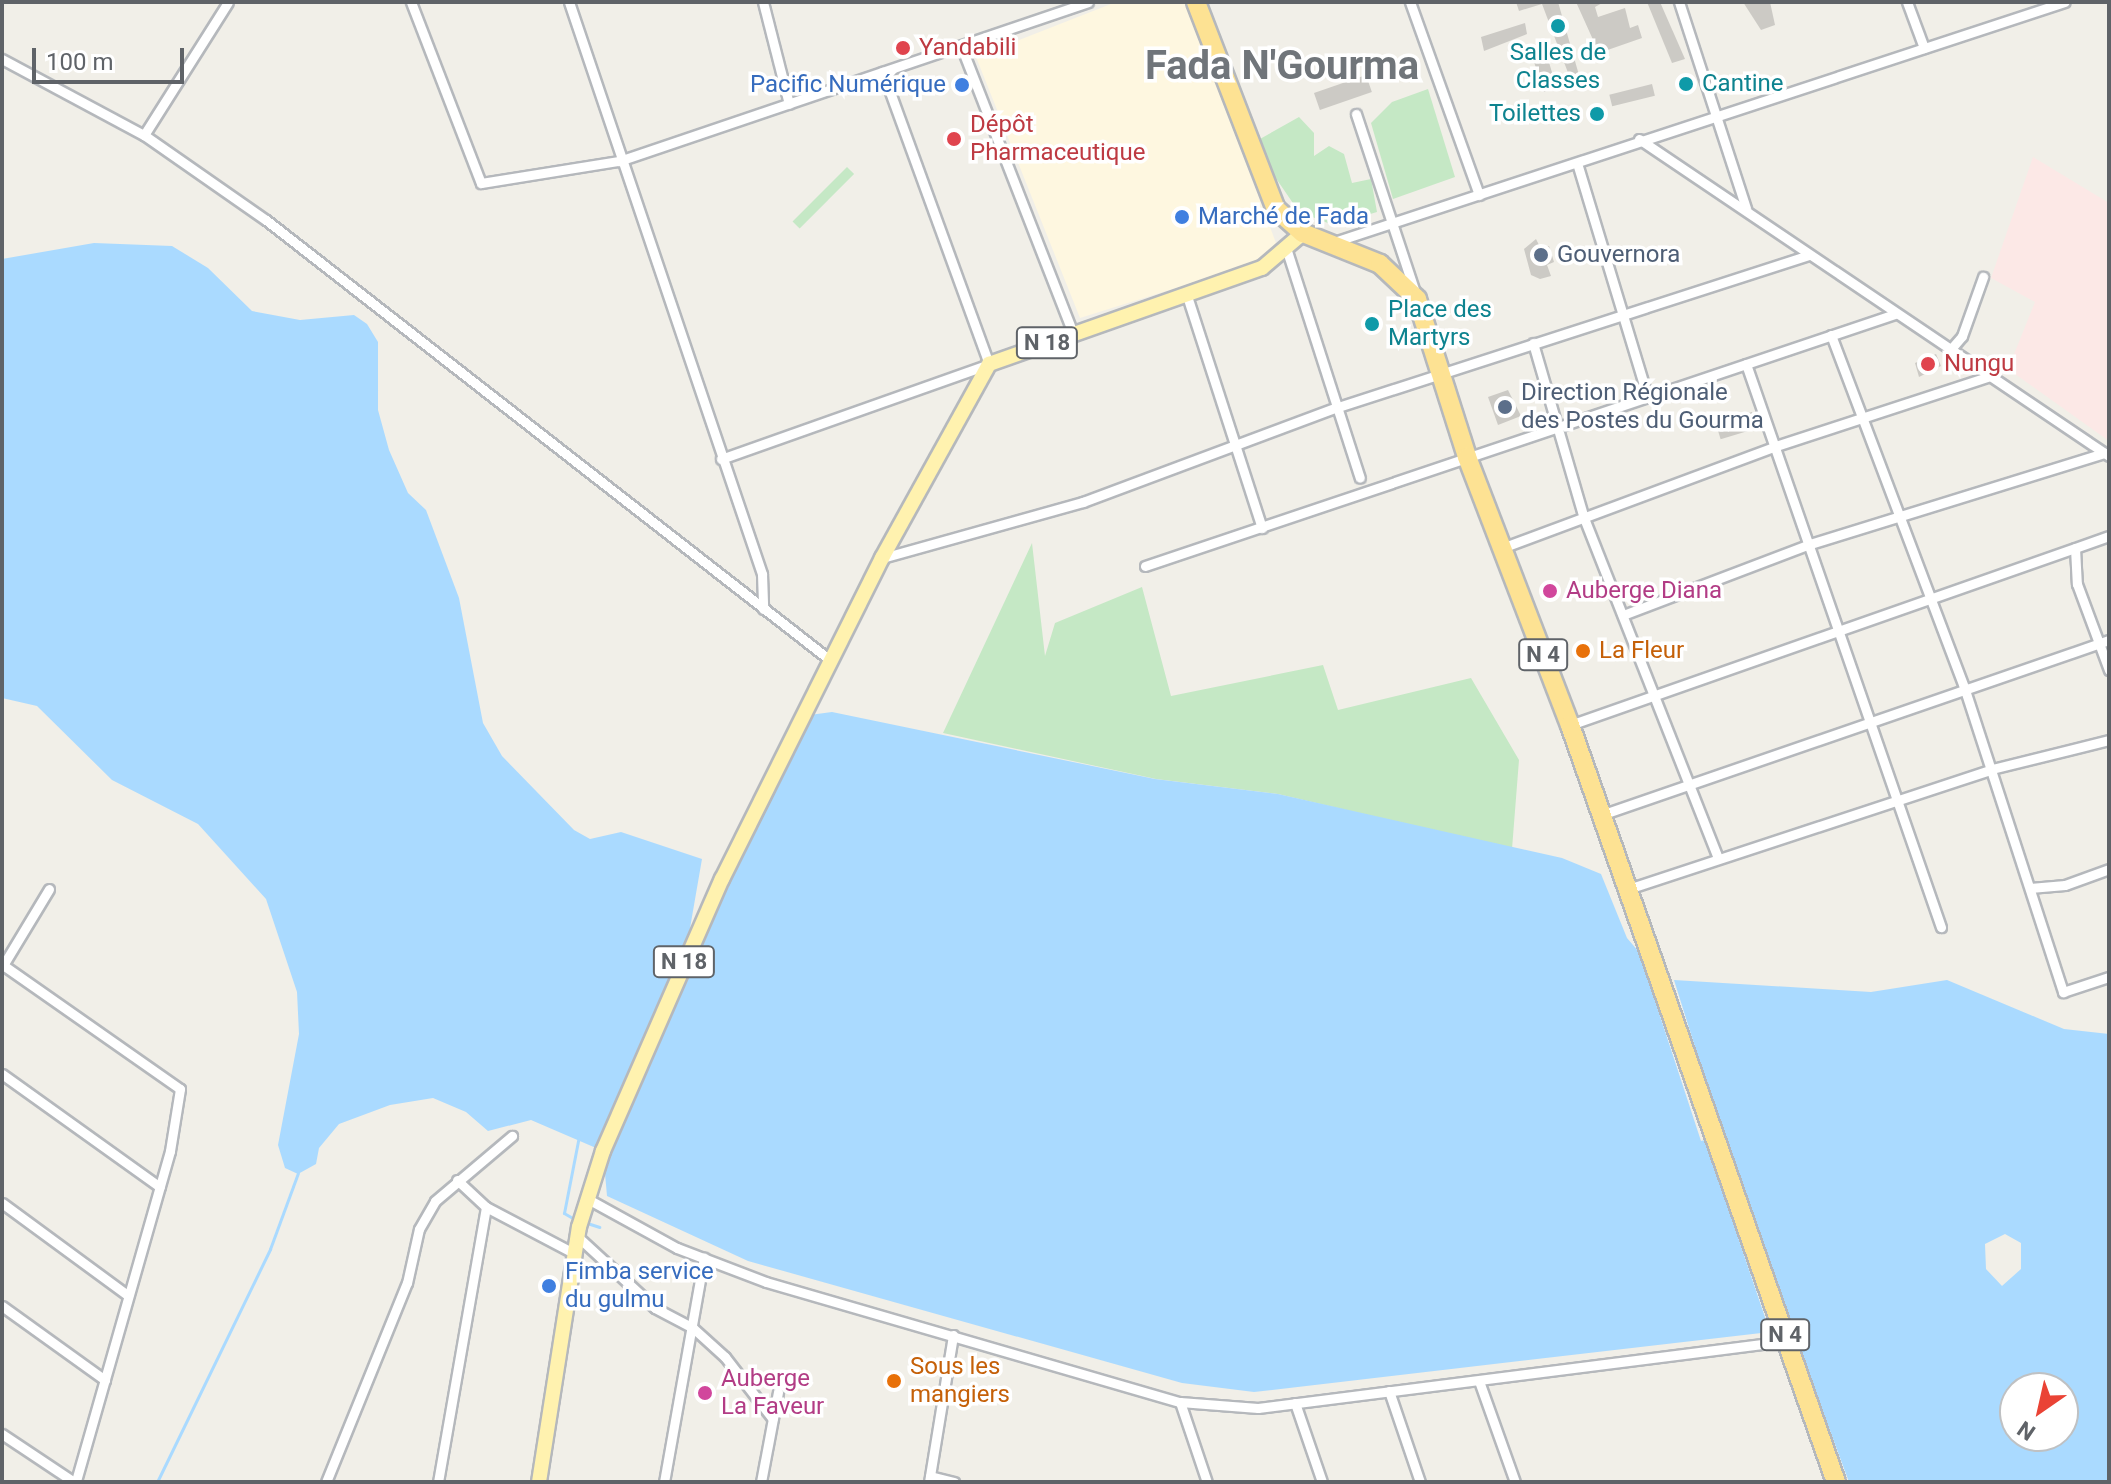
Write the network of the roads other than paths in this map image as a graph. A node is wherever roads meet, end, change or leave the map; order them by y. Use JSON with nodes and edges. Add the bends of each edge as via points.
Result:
{"nodes":[{"id":1,"x":228,"y":2,"type":"edge"},
{"id":2,"x":411,"y":2,"type":"edge"},
{"id":3,"x":569,"y":2,"type":"edge"},
{"id":4,"x":763,"y":2,"type":"edge"},
{"id":5,"x":1088,"y":2,"type":"edge"},
{"id":6,"x":1196,"y":2,"type":"edge"},
{"id":7,"x":1410,"y":2,"type":"edge"},
{"id":8,"x":1679,"y":2,"type":"edge"},
{"id":9,"x":1907,"y":2,"type":"edge"},
{"id":10,"x":2065,"y":2,"type":"edge"},
{"id":11,"x":961,"y":46,"type":"junction"},
{"id":12,"x":1924,"y":48,"type":"junction"},
{"id":13,"x":2,"y":59,"type":"edge"},
{"id":14,"x":883,"y":72,"type":"junction"},
{"id":15,"x":789,"y":104,"type":"junction"},
{"id":16,"x":1716,"y":113,"type":"junction"},
{"id":17,"x":1356,"y":114,"type":"dead end"},
{"id":18,"x":144,"y":135,"type":"junction"},
{"id":19,"x":1639,"y":139,"type":"junction"},
{"id":20,"x":619,"y":161,"type":"junction"},
{"id":21,"x":1577,"y":163,"type":"junction"},
{"id":22,"x":1479,"y":195,"type":"junction"},
{"id":23,"x":1746,"y":208,"type":"junction"},
{"id":24,"x":1392,"y":225,"type":"junction"},
{"id":25,"x":1303,"y":233,"type":"junction"},
{"id":26,"x":1334,"y":242,"type":"junction"},
{"id":27,"x":1287,"y":251,"type":"junction"},
{"id":28,"x":1809,"y":255,"type":"junction"},
{"id":29,"x":1983,"y":277,"type":"dead end"},
{"id":30,"x":1187,"y":296,"type":"junction"},
{"id":31,"x":1417,"y":299,"type":"junction"},
{"id":32,"x":1895,"y":314,"type":"junction"},
{"id":33,"x":1627,"y":315,"type":"junction"},
{"id":34,"x":1073,"y":334,"type":"junction"},
{"id":35,"x":1831,"y":335,"type":"junction"},
{"id":36,"x":1533,"y":343,"type":"junction"},
{"id":37,"x":1950,"y":350,"type":"junction"},
{"id":38,"x":989,"y":364,"type":"junction"},
{"id":39,"x":1746,"y":364,"type":"junction"},
{"id":40,"x":1440,"y":375,"type":"junction"},
{"id":41,"x":1990,"y":376,"type":"junction"},
{"id":42,"x":1648,"y":398,"type":"junction"},
{"id":43,"x":1335,"y":408,"type":"junction"},
{"id":44,"x":1861,"y":422,"type":"junction"},
{"id":45,"x":1557,"y":429,"type":"junction"},
{"id":46,"x":1238,"y":442,"type":"junction"},
{"id":47,"x":1776,"y":446,"type":"junction"},
{"id":48,"x":2107,"y":454,"type":"edge"},
{"id":49,"x":1467,"y":457,"type":"junction"},
{"id":50,"x":721,"y":459,"type":"junction"},
{"id":51,"x":1360,"y":478,"type":"dead end"},
{"id":52,"x":1902,"y":514,"type":"junction"},
{"id":53,"x":1584,"y":518,"type":"junction"},
{"id":54,"x":1262,"y":528,"type":"junction"},
{"id":55,"x":2109,"y":536,"type":"edge"},
{"id":56,"x":1810,"y":544,"type":"junction"},
{"id":57,"x":1502,"y":548,"type":"junction"},
{"id":58,"x":2075,"y":548,"type":"junction"},
{"id":59,"x":882,"y":558,"type":"junction"},
{"id":60,"x":1145,"y":566,"type":"dead end"},
{"id":61,"x":1930,"y":601,"type":"junction"},
{"id":62,"x":763,"y":609,"type":"junction"},
{"id":63,"x":1623,"y":615,"type":"junction"},
{"id":64,"x":1835,"y":636,"type":"junction"},
{"id":65,"x":2104,"y":642,"type":"edge"},
{"id":66,"x":830,"y":660,"type":"junction"},
{"id":67,"x":2109,"y":670,"type":"edge"},
{"id":68,"x":1964,"y":687,"type":"junction"},
{"id":69,"x":1652,"y":693,"type":"junction"},
{"id":70,"x":1867,"y":722,"type":"junction"},
{"id":71,"x":1570,"y":725,"type":"junction"},
{"id":72,"x":2109,"y":740,"type":"edge"},
{"id":73,"x":1992,"y":769,"type":"junction"},
{"id":74,"x":1691,"y":783,"type":"junction"},
{"id":75,"x":1896,"y":800,"type":"junction"},
{"id":76,"x":1601,"y":815,"type":"junction"},
{"id":77,"x":1718,"y":859,"type":"junction"},
{"id":78,"x":2109,"y":869,"type":"edge"},
{"id":79,"x":2030,"y":888,"type":"junction"},
{"id":80,"x":49,"y":889,"type":"dead end"},
{"id":81,"x":1628,"y":889,"type":"junction"},
{"id":82,"x":1941,"y":927,"type":"dead end"},
{"id":83,"x":3,"y":966,"type":"edge"},
{"id":84,"x":2109,"y":977,"type":"edge"},
{"id":85,"x":2,"y":1074,"type":"edge"},
{"id":86,"x":512,"y":1136,"type":"dead end"},
{"id":87,"x":457,"y":1180,"type":"junction"},
{"id":88,"x":160,"y":1187,"type":"junction"},
{"id":89,"x":586,"y":1198,"type":"junction"},
{"id":90,"x":2,"y":1203,"type":"edge"},
{"id":91,"x":486,"y":1207,"type":"junction"},
{"id":92,"x":579,"y":1226,"type":"junction"},
{"id":93,"x":575,"y":1254,"type":"junction"},
{"id":94,"x":704,"y":1258,"type":"junction"},
{"id":95,"x":126,"y":1294,"type":"junction"},
{"id":96,"x":2,"y":1306,"type":"edge"},
{"id":97,"x":693,"y":1328,"type":"junction"},
{"id":98,"x":953,"y":1335,"type":"junction"},
{"id":99,"x":1787,"y":1341,"type":"junction"},
{"id":100,"x":105,"y":1380,"type":"junction"},
{"id":101,"x":1479,"y":1381,"type":"junction"},
{"id":102,"x":1389,"y":1391,"type":"junction"},
{"id":103,"x":778,"y":1392,"type":"dead end"},
{"id":104,"x":1180,"y":1402,"type":"junction"},
{"id":105,"x":1295,"y":1403,"type":"junction"},
{"id":106,"x":773,"y":1419,"type":"junction"},
{"id":107,"x":2,"y":1434,"type":"edge"},
{"id":108,"x":7,"y":1441,"type":"edge"},
{"id":109,"x":929,"y":1479,"type":"edge"},
{"id":110,"x":75,"y":1482,"type":"edge"},
{"id":111,"x":326,"y":1482,"type":"edge"},
{"id":112,"x":438,"y":1482,"type":"edge"},
{"id":113,"x":539,"y":1482,"type":"edge"},
{"id":114,"x":664,"y":1482,"type":"edge"},
{"id":115,"x":761,"y":1482,"type":"edge"},
{"id":116,"x":954,"y":1482,"type":"edge"},
{"id":117,"x":1207,"y":1482,"type":"edge"},
{"id":118,"x":1322,"y":1482,"type":"edge"},
{"id":119,"x":1420,"y":1482,"type":"edge"},
{"id":120,"x":1515,"y":1482,"type":"edge"},
{"id":121,"x":1836,"y":1482,"type":"edge"}],
"edges":[{"from":1,"to":18,"type":"street"},
{"from":2,"to":20,"type":"street","via":[[481,183]]},
{"from":3,"to":20,"type":"street"},
{"from":4,"to":15,"type":"street"},
{"from":5,"to":11,"type":"street"},
{"from":6,"to":25,"type":"highway","via":[[1269,197]]},
{"from":7,"to":22,"type":"street"},
{"from":8,"to":16,"type":"street"},
{"from":9,"to":12,"type":"street"},
{"from":10,"to":12,"type":"street"},
{"from":11,"to":14,"type":"street"},
{"from":11,"to":34,"type":"street"},
{"from":12,"to":16,"type":"street"},
{"from":13,"to":18,"type":"street"},
{"from":14,"to":15,"type":"street"},
{"from":14,"to":38,"type":"street"},
{"from":15,"to":20,"type":"street"},
{"from":16,"to":19,"type":"street"},
{"from":16,"to":23,"type":"street"},
{"from":17,"to":24,"type":"street"},
{"from":18,"to":62,"type":"street","via":[[310,253]]},
{"from":19,"to":21,"type":"street"},
{"from":19,"to":23,"type":"street"},
{"from":20,"to":50,"type":"street"},
{"from":21,"to":22,"type":"street"},
{"from":21,"to":33,"type":"street"},
{"from":22,"to":24,"type":"street"},
{"from":23,"to":28,"type":"street"},
{"from":24,"to":26,"type":"street"},
{"from":24,"to":31,"type":"street"},
{"from":25,"to":26,"type":"highway","number":"N 4"},
{"from":25,"to":27,"type":"main road","number":"N 18"},
{"from":26,"to":31,"type":"highway","number":"N 4","via":[[1380,264]]},
{"from":27,"to":30,"type":"main road","number":"N 18"},
{"from":27,"to":43,"type":"street"},
{"from":28,"to":32,"type":"street"},
{"from":28,"to":33,"type":"street"},
{"from":29,"to":37,"type":"street","via":[[1962,336]]},
{"from":30,"to":34,"type":"main road","number":"N 18"},
{"from":30,"to":46,"type":"street"},
{"from":31,"to":40,"type":"highway","number":"N 4"},
{"from":32,"to":35,"type":"street"},
{"from":32,"to":37,"type":"street"},
{"from":33,"to":36,"type":"street"},
{"from":33,"to":42,"type":"street"},
{"from":34,"to":38,"type":"main road","number":"N 18"},
{"from":35,"to":39,"type":"street"},
{"from":35,"to":44,"type":"street"},
{"from":36,"to":40,"type":"street"},
{"from":36,"to":45,"type":"street"},
{"from":37,"to":41,"type":"street"},
{"from":38,"to":50,"type":"street"},
{"from":38,"to":59,"type":"main road","number":"N 18"},
{"from":39,"to":42,"type":"street"},
{"from":39,"to":47,"type":"street"},
{"from":40,"to":43,"type":"street"},
{"from":40,"to":49,"type":"highway","number":"N 4"},
{"from":41,"to":44,"type":"street"},
{"from":41,"to":48,"type":"street"},
{"from":42,"to":45,"type":"street"},
{"from":43,"to":46,"type":"street"},
{"from":43,"to":51,"type":"street"},
{"from":44,"to":47,"type":"street"},
{"from":44,"to":52,"type":"street"},
{"from":45,"to":49,"type":"street"},
{"from":45,"to":53,"type":"street"},
{"from":46,"to":54,"type":"street"},
{"from":46,"to":59,"type":"street","via":[[1083,502]]},
{"from":47,"to":53,"type":"street"},
{"from":47,"to":56,"type":"street"},
{"from":48,"to":52,"type":"street"},
{"from":49,"to":54,"type":"street"},
{"from":49,"to":57,"type":"highway","number":"N 4"},
{"from":50,"to":62,"type":"street","via":[[762,574]]},
{"from":52,"to":56,"type":"street"},
{"from":52,"to":61,"type":"street"},
{"from":53,"to":57,"type":"street"},
{"from":53,"to":63,"type":"street"},
{"from":54,"to":60,"type":"street"},
{"from":55,"to":58,"type":"street"},
{"from":56,"to":63,"type":"street"},
{"from":56,"to":64,"type":"street"},
{"from":57,"to":71,"type":"highway","number":"N 4"},
{"from":58,"to":61,"type":"street"},
{"from":58,"to":65,"type":"street","via":[[2077,584]]},
{"from":59,"to":66,"type":"main road","number":"N 18"},
{"from":61,"to":64,"type":"street"},
{"from":61,"to":68,"type":"street"},
{"from":62,"to":66,"type":"street"},
{"from":63,"to":69,"type":"street"},
{"from":64,"to":69,"type":"street"},
{"from":64,"to":70,"type":"street"},
{"from":65,"to":67,"type":"street"},
{"from":65,"to":68,"type":"street"},
{"from":66,"to":89,"type":"main road","number":"N 18","via":[[685,961]]},
{"from":68,"to":70,"type":"street"},
{"from":68,"to":73,"type":"street"},
{"from":69,"to":71,"type":"street"},
{"from":69,"to":74,"type":"street"},
{"from":70,"to":74,"type":"street"},
{"from":70,"to":75,"type":"street"},
{"from":71,"to":76,"type":"highway","number":"N 4"},
{"from":72,"to":73,"type":"street"},
{"from":73,"to":75,"type":"street"},
{"from":73,"to":79,"type":"street"},
{"from":74,"to":76,"type":"street"},
{"from":74,"to":77,"type":"street"},
{"from":75,"to":77,"type":"street"},
{"from":75,"to":82,"type":"street"},
{"from":76,"to":81,"type":"highway","number":"N 4"},
{"from":77,"to":81,"type":"street"},
{"from":78,"to":79,"type":"street","via":[[2065,885]]},
{"from":79,"to":84,"type":"street","via":[[2063,992]]},
{"from":80,"to":83,"type":"street"},
{"from":81,"to":99,"type":"highway","number":"N 4"},
{"from":83,"to":88,"type":"street","via":[[180,1089]]},
{"from":85,"to":88,"type":"street"},
{"from":86,"to":87,"type":"street"},
{"from":87,"to":91,"type":"street"},
{"from":87,"to":111,"type":"street","via":[[419,1229],[407,1283]]},
{"from":88,"to":95,"type":"street"},
{"from":89,"to":92,"type":"main road","number":"N 18"},
{"from":89,"to":94,"type":"street"},
{"from":90,"to":95,"type":"street"},
{"from":91,"to":93,"type":"street"},
{"from":91,"to":112,"type":"street"},
{"from":92,"to":93,"type":"main road","number":"N 18"},
{"from":92,"to":97,"type":"street","via":[[655,1308]]},
{"from":93,"to":113,"type":"main road","number":"N 18"},
{"from":94,"to":97,"type":"street"},
{"from":94,"to":98,"type":"street"},
{"from":95,"to":100,"type":"street"},
{"from":96,"to":100,"type":"street"},
{"from":97,"to":106,"type":"street"},
{"from":97,"to":114,"type":"street"},
{"from":98,"to":104,"type":"street"},
{"from":98,"to":109,"type":"street"},
{"from":99,"to":101,"type":"street"},
{"from":99,"to":121,"type":"highway","number":"N 4"},
{"from":100,"to":110,"type":"street"},
{"from":101,"to":102,"type":"street"},
{"from":101,"to":120,"type":"street"},
{"from":102,"to":105,"type":"street"},
{"from":102,"to":119,"type":"street"},
{"from":103,"to":106,"type":"street"},
{"from":104,"to":105,"type":"street","via":[[1258,1408]]},
{"from":104,"to":117,"type":"street"},
{"from":105,"to":118,"type":"street"},
{"from":106,"to":115,"type":"street"},
{"from":107,"to":108,"type":"street"},
{"from":108,"to":110,"type":"street"},
{"from":109,"to":116,"type":"street"}]}
